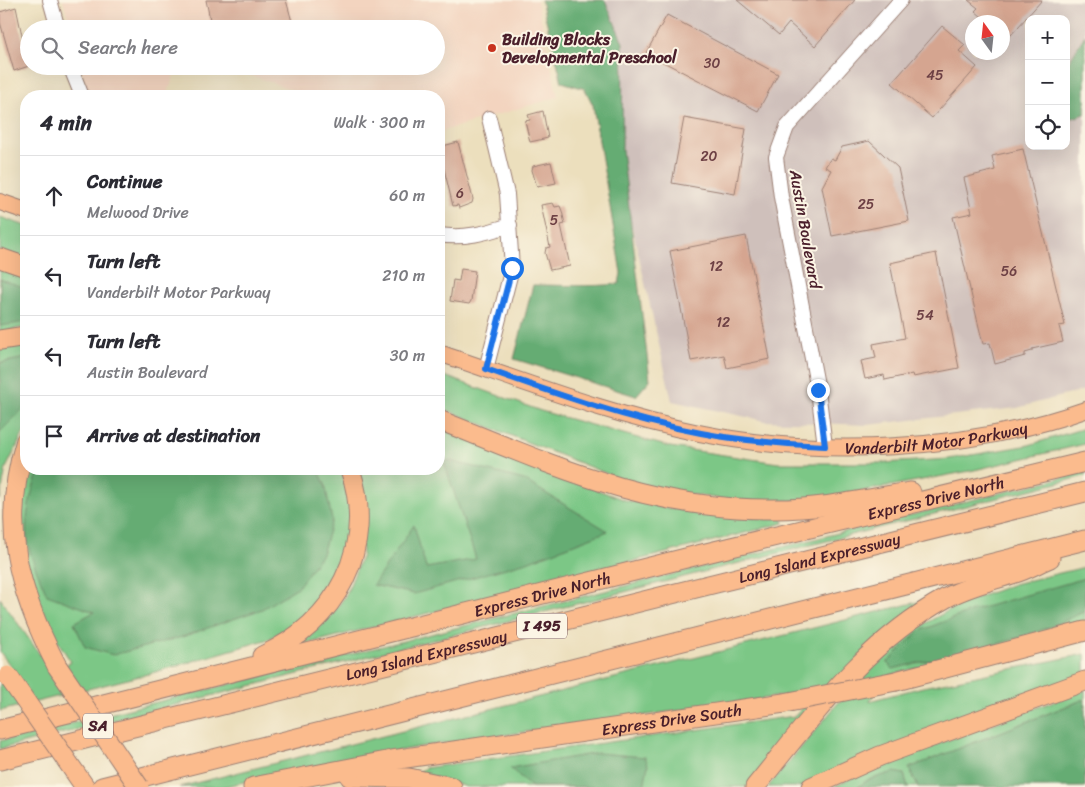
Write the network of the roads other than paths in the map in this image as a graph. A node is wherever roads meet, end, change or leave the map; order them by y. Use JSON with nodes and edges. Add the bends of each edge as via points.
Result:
{"nodes":[{"id":1,"x":50,"y":0,"type":"edge"},
{"id":2,"x":901,"y":0,"type":"edge"},
{"id":3,"x":56,"y":20,"type":"edge"},
{"id":4,"x":74,"y":75,"type":"edge"},
{"id":5,"x":80,"y":90,"type":"edge"},
{"id":6,"x":489,"y":118,"type":"dead end"},
{"id":7,"x":0,"y":202,"type":"edge"},
{"id":8,"x":20,"y":209,"type":"edge"},
{"id":9,"x":510,"y":225,"type":"junction"},
{"id":10,"x":445,"y":237,"type":"edge"},
{"id":11,"x":0,"y":258,"type":"edge"},
{"id":12,"x":20,"y":265,"type":"edge"},
{"id":13,"x":20,"y":337,"type":"edge"},
{"id":14,"x":0,"y":340,"type":"edge"},
{"id":15,"x":445,"y":355,"type":"edge"},
{"id":16,"x":486,"y":369,"type":"junction"},
{"id":17,"x":1085,"y":410,"type":"edge"},
{"id":18,"x":445,"y":422,"type":"edge"},
{"id":19,"x":825,"y":446,"type":"junction"},
{"id":20,"x":20,"y":451,"type":"edge"},
{"id":21,"x":1080,"y":463,"type":"edge"},
{"id":22,"x":352,"y":475,"type":"edge"},
{"id":23,"x":1085,"y":492,"type":"edge"},
{"id":24,"x":1085,"y":541,"type":"edge"},
{"id":25,"x":6,"y":593,"type":"dead end"},
{"id":26,"x":1085,"y":631,"type":"edge"},
{"id":27,"x":1085,"y":642,"type":"edge"},
{"id":28,"x":986,"y":659,"type":"junction"},
{"id":29,"x":57,"y":666,"type":"junction"},
{"id":30,"x":4,"y":670,"type":"edge"},
{"id":31,"x":215,"y":676,"type":"junction"},
{"id":32,"x":1085,"y":681,"type":"edge"},
{"id":33,"x":0,"y":730,"type":"edge"},
{"id":34,"x":0,"y":760,"type":"edge"},
{"id":35,"x":261,"y":785,"type":"edge"},
{"id":36,"x":85,"y":787,"type":"edge"},
{"id":37,"x":102,"y":787,"type":"edge"},
{"id":38,"x":139,"y":787,"type":"edge"},
{"id":39,"x":452,"y":787,"type":"edge"},
{"id":40,"x":755,"y":787,"type":"edge"},
{"id":41,"x":811,"y":787,"type":"edge"}],
"edges":[{"from":1,"to":3,"type":"street"},
{"from":2,"to":19,"type":"street","name":"Austin Boulevard","via":[[787,127],[776,157]]},
{"from":4,"to":5,"type":"street"},
{"from":6,"to":9,"type":"street","via":[[507,194]]},
{"from":7,"to":8,"type":"main road"},
{"from":9,"to":10,"type":"street","via":[[478,235]]},
{"from":9,"to":16,"type":"street","via":[[512,268]]},
{"from":11,"to":12,"type":"highway"},
{"from":13,"to":14,"type":"highway"},
{"from":15,"to":16,"type":"main road","name":"Vanderbilt Motor Parkway"},
{"from":16,"to":19,"type":"main road","name":"Vanderbilt Motor Parkway","via":[[673,428],[736,439]]},
{"from":17,"to":19,"type":"main road","name":"Vanderbilt Motor Parkway","via":[[1001,432],[876,446]]},
{"from":18,"to":21,"type":"highway","via":[[616,488],[679,502],[736,509],[825,506]]},
{"from":20,"to":29,"type":"highway","via":[[5,488],[2,544],[14,584]]},
{"from":21,"to":31,"type":"highway","name":"Express Drive North"},
{"from":22,"to":31,"type":"highway","via":[[358,499],[356,543],[348,572],[334,600],[288,643]]},
{"from":23,"to":34,"type":"highway","name":"Long Island Expressway","number":"I 495"},
{"from":24,"to":37,"type":"highway"},
{"from":24,"to":40,"type":"highway","via":[[1016,573],[962,590],[900,627],[845,677]]},
{"from":25,"to":29,"type":"highway","number":"SA"},
{"from":26,"to":28,"type":"highway","name":"Express Drive South"},
{"from":27,"to":28,"type":"highway"},
{"from":28,"to":35,"type":"highway","name":"Express Drive South","bridge":true,"via":[[784,703],[421,755]]},
{"from":29,"to":38,"type":"highway","number":"SA","bridge":true},
{"from":30,"to":36,"type":"highway","bridge":true},
{"from":31,"to":33,"type":"highway","name":"Express Drive North"},
{"from":32,"to":41,"type":"highway","via":[[880,756]]},
{"from":35,"to":39,"type":"highway","via":[[388,776]]}]}
